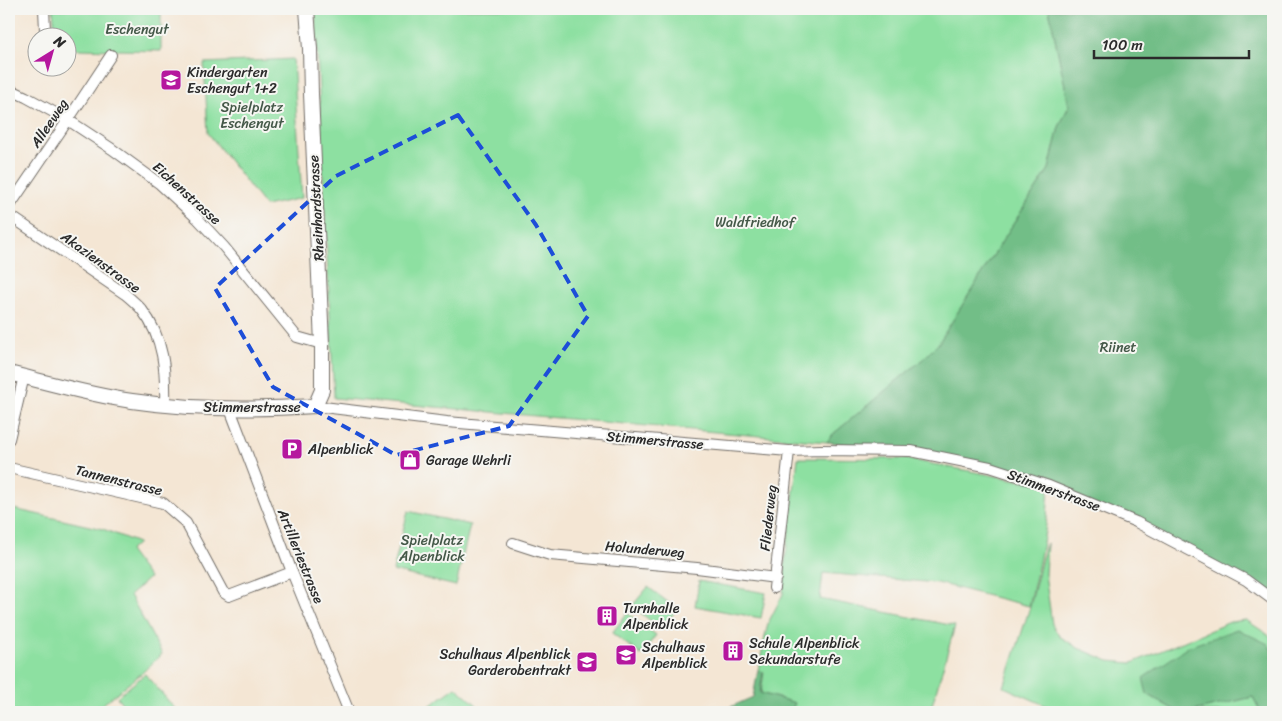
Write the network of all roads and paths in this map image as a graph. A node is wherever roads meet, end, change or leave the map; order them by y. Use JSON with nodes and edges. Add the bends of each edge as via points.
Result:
{"nodes":[{"id":1,"x":44,"y":9,"type":"edge"},
{"id":2,"x":307,"y":9,"type":"edge"},
{"id":3,"x":45,"y":28,"type":"edge"},
{"id":4,"x":111,"y":55,"type":"dead end"},
{"id":5,"x":9,"y":88,"type":"edge"},
{"id":6,"x":68,"y":120,"type":"junction"},
{"id":7,"x":9,"y":207,"type":"edge"},
{"id":8,"x":9,"y":215,"type":"edge"},
{"id":9,"x":322,"y":344,"type":"junction"},
{"id":10,"x":9,"y":373,"type":"edge"},
{"id":11,"x":24,"y":376,"type":"junction"},
{"id":12,"x":165,"y":405,"type":"junction"},
{"id":13,"x":315,"y":406,"type":"junction"},
{"id":14,"x":230,"y":409,"type":"junction"},
{"id":15,"x":9,"y":438,"type":"edge"},
{"id":16,"x":789,"y":451,"type":"junction"},
{"id":17,"x":9,"y":468,"type":"edge"},
{"id":18,"x":513,"y":543,"type":"dead end"},
{"id":19,"x":292,"y":572,"type":"junction"},
{"id":20,"x":775,"y":583,"type":"joint"},
{"id":21,"x":1273,"y":600,"type":"edge"},
{"id":22,"x":349,"y":712,"type":"edge"}],
"edges":[{"from":1,"to":3,"type":"street"},
{"from":2,"to":9,"type":"street","name":"Rheinhardstrasse"},
{"from":4,"to":6,"type":"street","name":"Alleeweg"},
{"from":5,"to":6,"type":"street","name":"Eichenstrasse"},
{"from":6,"to":7,"type":"street","name":"Alleeweg"},
{"from":6,"to":9,"type":"street","name":"Eichenstrasse","via":[[160,184],[224,247],[297,337]]},
{"from":8,"to":12,"type":"street","name":"Akazienstrasse","via":[[125,294],[142,310],[162,350]]},
{"from":9,"to":13,"type":"street","name":"Rheinhardstrasse","via":[[322,390]]},
{"from":10,"to":11,"type":"street","name":"Stimmerstrasse"},
{"from":11,"to":12,"type":"street","name":"Stimmerstrasse","via":[[130,401]]},
{"from":11,"to":15,"type":"street"},
{"from":12,"to":14,"type":"street","name":"Stimmerstrasse"},
{"from":13,"to":14,"type":"street","name":"Stimmerstrasse"},
{"from":13,"to":16,"type":"street","name":"Stimmerstrasse","via":[[447,422]]},
{"from":14,"to":19,"type":"street","name":"Artilleriestrasse"},
{"from":16,"to":20,"type":"street","name":"Fliederweg"},
{"from":16,"to":21,"type":"street","name":"Stimmerstrasse","via":[[911,451],[990,468],[1048,486],[1136,522],[1246,580]]},
{"from":17,"to":19,"type":"street","name":"Tannenstrasse","via":[[163,503],[186,523],[223,592],[229,596]]},
{"from":18,"to":20,"type":"street","name":"Holunderweg","via":[[550,555],[696,568]]},
{"from":19,"to":22,"type":"street","name":"Artilleriestrasse"}]}
